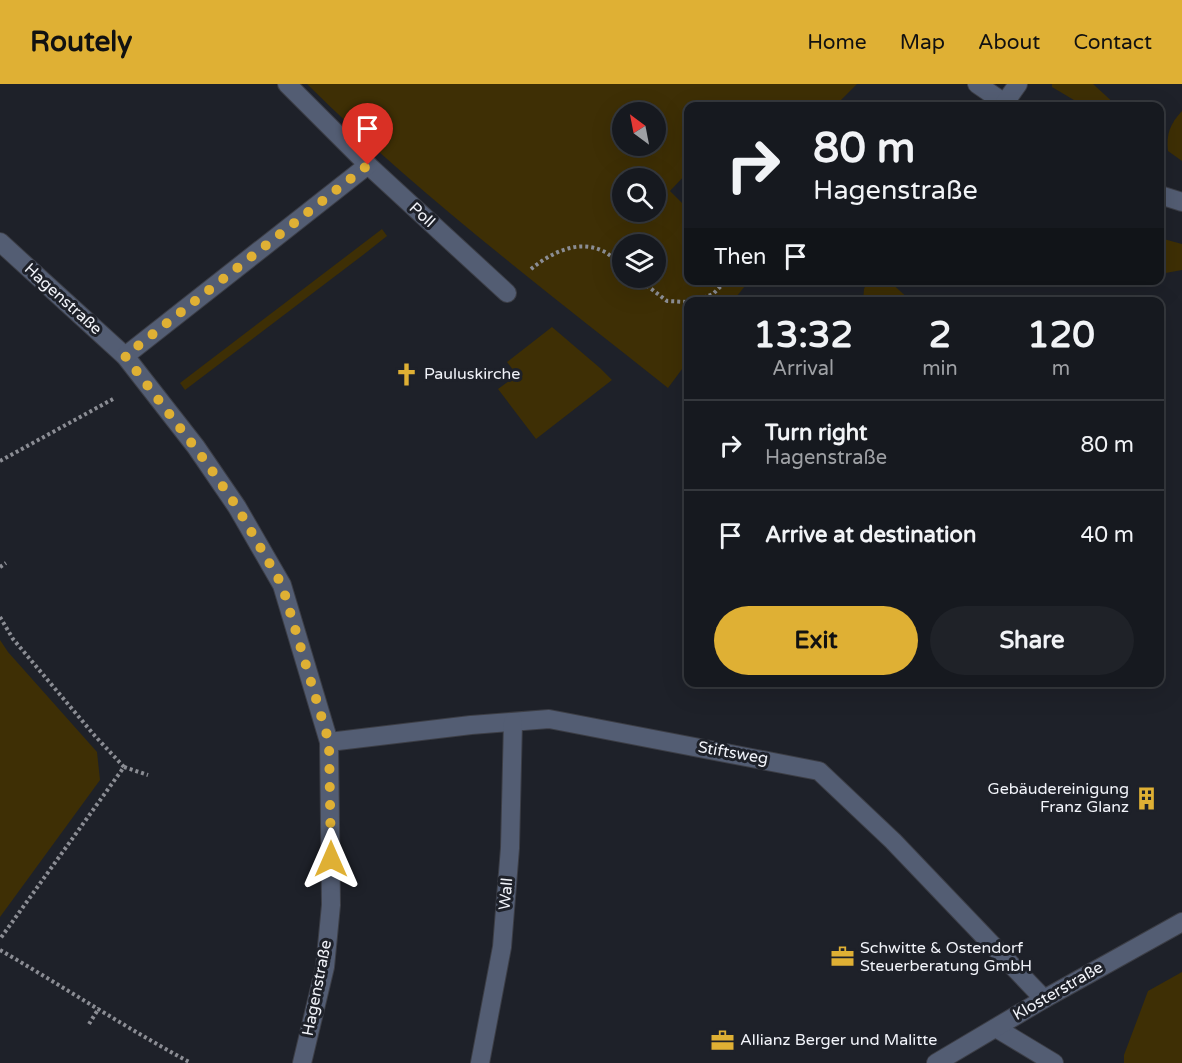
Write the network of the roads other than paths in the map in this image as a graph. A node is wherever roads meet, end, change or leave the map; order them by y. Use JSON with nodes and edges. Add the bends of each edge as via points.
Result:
{"nodes":[{"id":1,"x":287,"y":84,"type":"edge"},
{"id":2,"x":977,"y":84,"type":"edge"},
{"id":3,"x":1018,"y":84,"type":"edge"},
{"id":4,"x":1002,"y":102,"type":"edge"},
{"id":5,"x":1008,"y":102,"type":"edge"},
{"id":6,"x":368,"y":165,"type":"junction"},
{"id":7,"x":1164,"y":196,"type":"edge"},
{"id":8,"x":1182,"y":202,"type":"edge"},
{"id":9,"x":0,"y":242,"type":"edge"},
{"id":10,"x":507,"y":293,"type":"road end"},
{"id":11,"x":125,"y":356,"type":"junction"},
{"id":12,"x":513,"y":722,"type":"junction"},
{"id":13,"x":329,"y":742,"type":"junction"},
{"id":14,"x":1182,"y":922,"type":"edge"},
{"id":15,"x":1044,"y":999,"type":"junction"},
{"id":16,"x":996,"y":1028,"type":"junction"},
{"id":17,"x":302,"y":1063,"type":"edge"},
{"id":18,"x":480,"y":1063,"type":"edge"},
{"id":19,"x":936,"y":1063,"type":"edge"},
{"id":20,"x":1054,"y":1063,"type":"edge"}],
"edges":[{"from":1,"to":6,"type":"street","name":"Poll"},
{"from":2,"to":4,"type":"street"},
{"from":3,"to":5,"type":"street"},
{"from":6,"to":10,"type":"street","name":"Poll"},
{"from":6,"to":11,"type":"street"},
{"from":7,"to":8,"type":"street"},
{"from":9,"to":11,"type":"street","name":"Hagenstraße"},
{"from":11,"to":13,"type":"street","name":"Hagenstraße","via":[[196,447],[237,507],[282,585]]},
{"from":12,"to":13,"type":"street","name":"Stiftsweg"},
{"from":12,"to":15,"type":"street","name":"Stiftsweg","via":[[549,719],[819,771],[893,841]]},
{"from":12,"to":18,"type":"street","name":"Wall","via":[[510,848],[502,947]]},
{"from":13,"to":17,"type":"street","name":"Hagenstraße","via":[[331,904],[325,966]]},
{"from":14,"to":15,"type":"street","name":"Klosterstraße"},
{"from":15,"to":16,"type":"street","name":"Klosterstraße"},
{"from":16,"to":19,"type":"street","name":"Klosterstraße"},
{"from":16,"to":20,"type":"street"}]}
